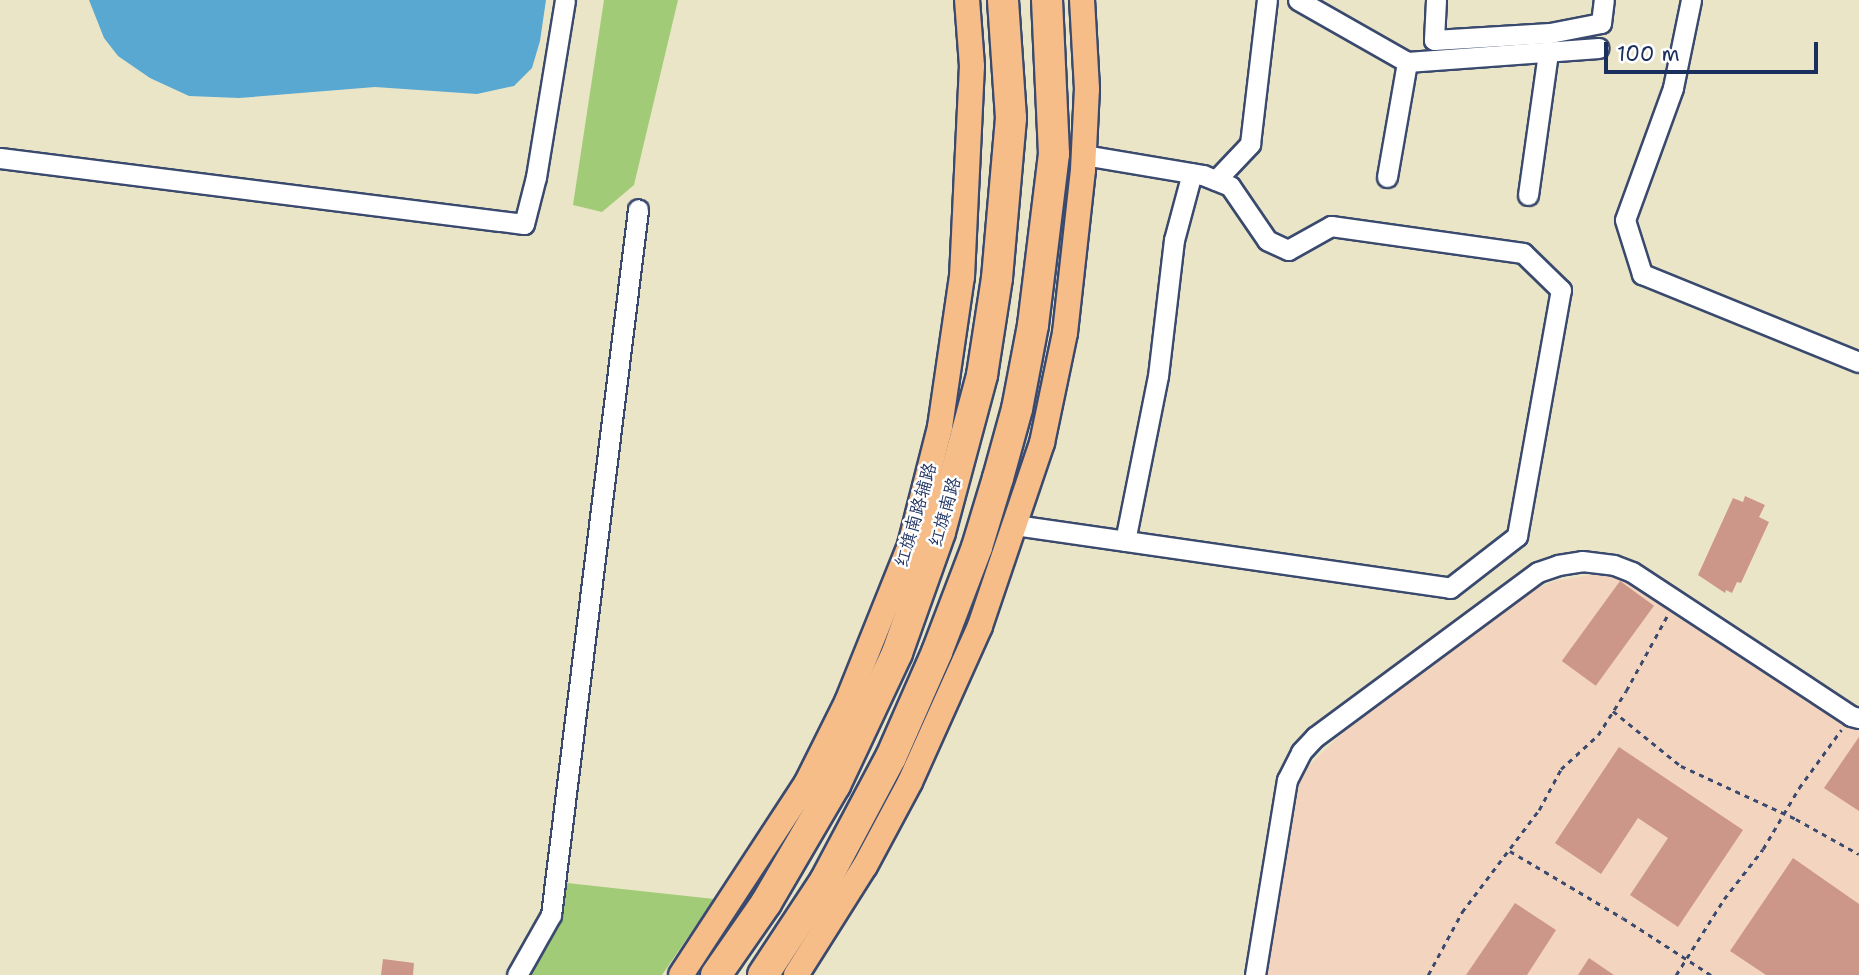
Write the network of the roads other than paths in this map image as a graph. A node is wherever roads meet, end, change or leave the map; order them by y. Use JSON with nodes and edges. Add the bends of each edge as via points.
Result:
{"nodes":[{"id":1,"x":565,"y":0,"type":"edge"},
{"id":2,"x":967,"y":0,"type":"edge"},
{"id":3,"x":1003,"y":0,"type":"edge"},
{"id":4,"x":1047,"y":0,"type":"edge"},
{"id":5,"x":1082,"y":0,"type":"edge"},
{"id":6,"x":1266,"y":0,"type":"edge"},
{"id":7,"x":1298,"y":0,"type":"edge"},
{"id":8,"x":1436,"y":0,"type":"edge"},
{"id":9,"x":1604,"y":0,"type":"edge"},
{"id":10,"x":1691,"y":0,"type":"edge"},
{"id":11,"x":1598,"y":48,"type":"dead end"},
{"id":12,"x":1548,"y":52,"type":"junction"},
{"id":13,"x":1407,"y":62,"type":"junction"},
{"id":14,"x":1084,"y":155,"type":"junction"},
{"id":15,"x":0,"y":158,"type":"edge"},
{"id":16,"x":1192,"y":173,"type":"junction"},
{"id":17,"x":1387,"y":177,"type":"dead end"},
{"id":18,"x":1216,"y":180,"type":"junction"},
{"id":19,"x":1528,"y":195,"type":"dead end"},
{"id":20,"x":638,"y":209,"type":"dead end"},
{"id":21,"x":1859,"y":362,"type":"edge"},
{"id":22,"x":1015,"y":525,"type":"junction"},
{"id":23,"x":1125,"y":541,"type":"junction"},
{"id":24,"x":1855,"y":717,"type":"edge"},
{"id":25,"x":517,"y":975,"type":"edge"},
{"id":26,"x":681,"y":975,"type":"edge"},
{"id":27,"x":716,"y":975,"type":"edge"},
{"id":28,"x":764,"y":975,"type":"edge"},
{"id":29,"x":796,"y":975,"type":"edge"},
{"id":30,"x":1255,"y":975,"type":"edge"}],
"edges":[{"from":1,"to":15,"type":"street","via":[[524,224]]},
{"from":2,"to":26,"type":"main road","name":"红旗南路辅路","via":[[972,66],[962,277],[940,427],[910,545],[846,702],[806,783]]},
{"from":3,"to":27,"type":"highway","name":"红旗南路","via":[[1011,118],[997,278],[982,375],[940,532],[897,653],[835,785],[766,903]]},
{"from":4,"to":28,"type":"highway","via":[[1054,154],[1033,325],[998,478],[915,705],[825,881]]},
{"from":5,"to":14,"type":"main road","via":[[1087,89]]},
{"from":6,"to":18,"type":"street","via":[[1250,144]]},
{"from":7,"to":13,"type":"street"},
{"from":8,"to":9,"type":"street","via":[[1434,40],[1550,33],[1601,23]]},
{"from":10,"to":21,"type":"street","via":[[1673,88],[1625,220],[1642,274]]},
{"from":11,"to":12,"type":"street"},
{"from":12,"to":13,"type":"street"},
{"from":12,"to":19,"type":"street"},
{"from":13,"to":17,"type":"street"},
{"from":14,"to":16,"type":"street"},
{"from":14,"to":22,"type":"main road","via":[[1065,333],[1042,443]]},
{"from":16,"to":18,"type":"street"},
{"from":16,"to":23,"type":"street","via":[[1174,240],[1158,376]]},
{"from":18,"to":23,"type":"street","via":[[1230,186],[1267,240],[1288,250],[1331,226],[1523,253],[1561,290],[1517,536],[1450,588]]},
{"from":20,"to":25,"type":"street","via":[[551,915]]},
{"from":22,"to":23,"type":"street"},
{"from":22,"to":29,"type":"main road","via":[[980,626],[910,782],[865,866]]},
{"from":24,"to":30,"type":"street","via":[[1632,572],[1581,562],[1538,572],[1301,752],[1287,780]]}]}
